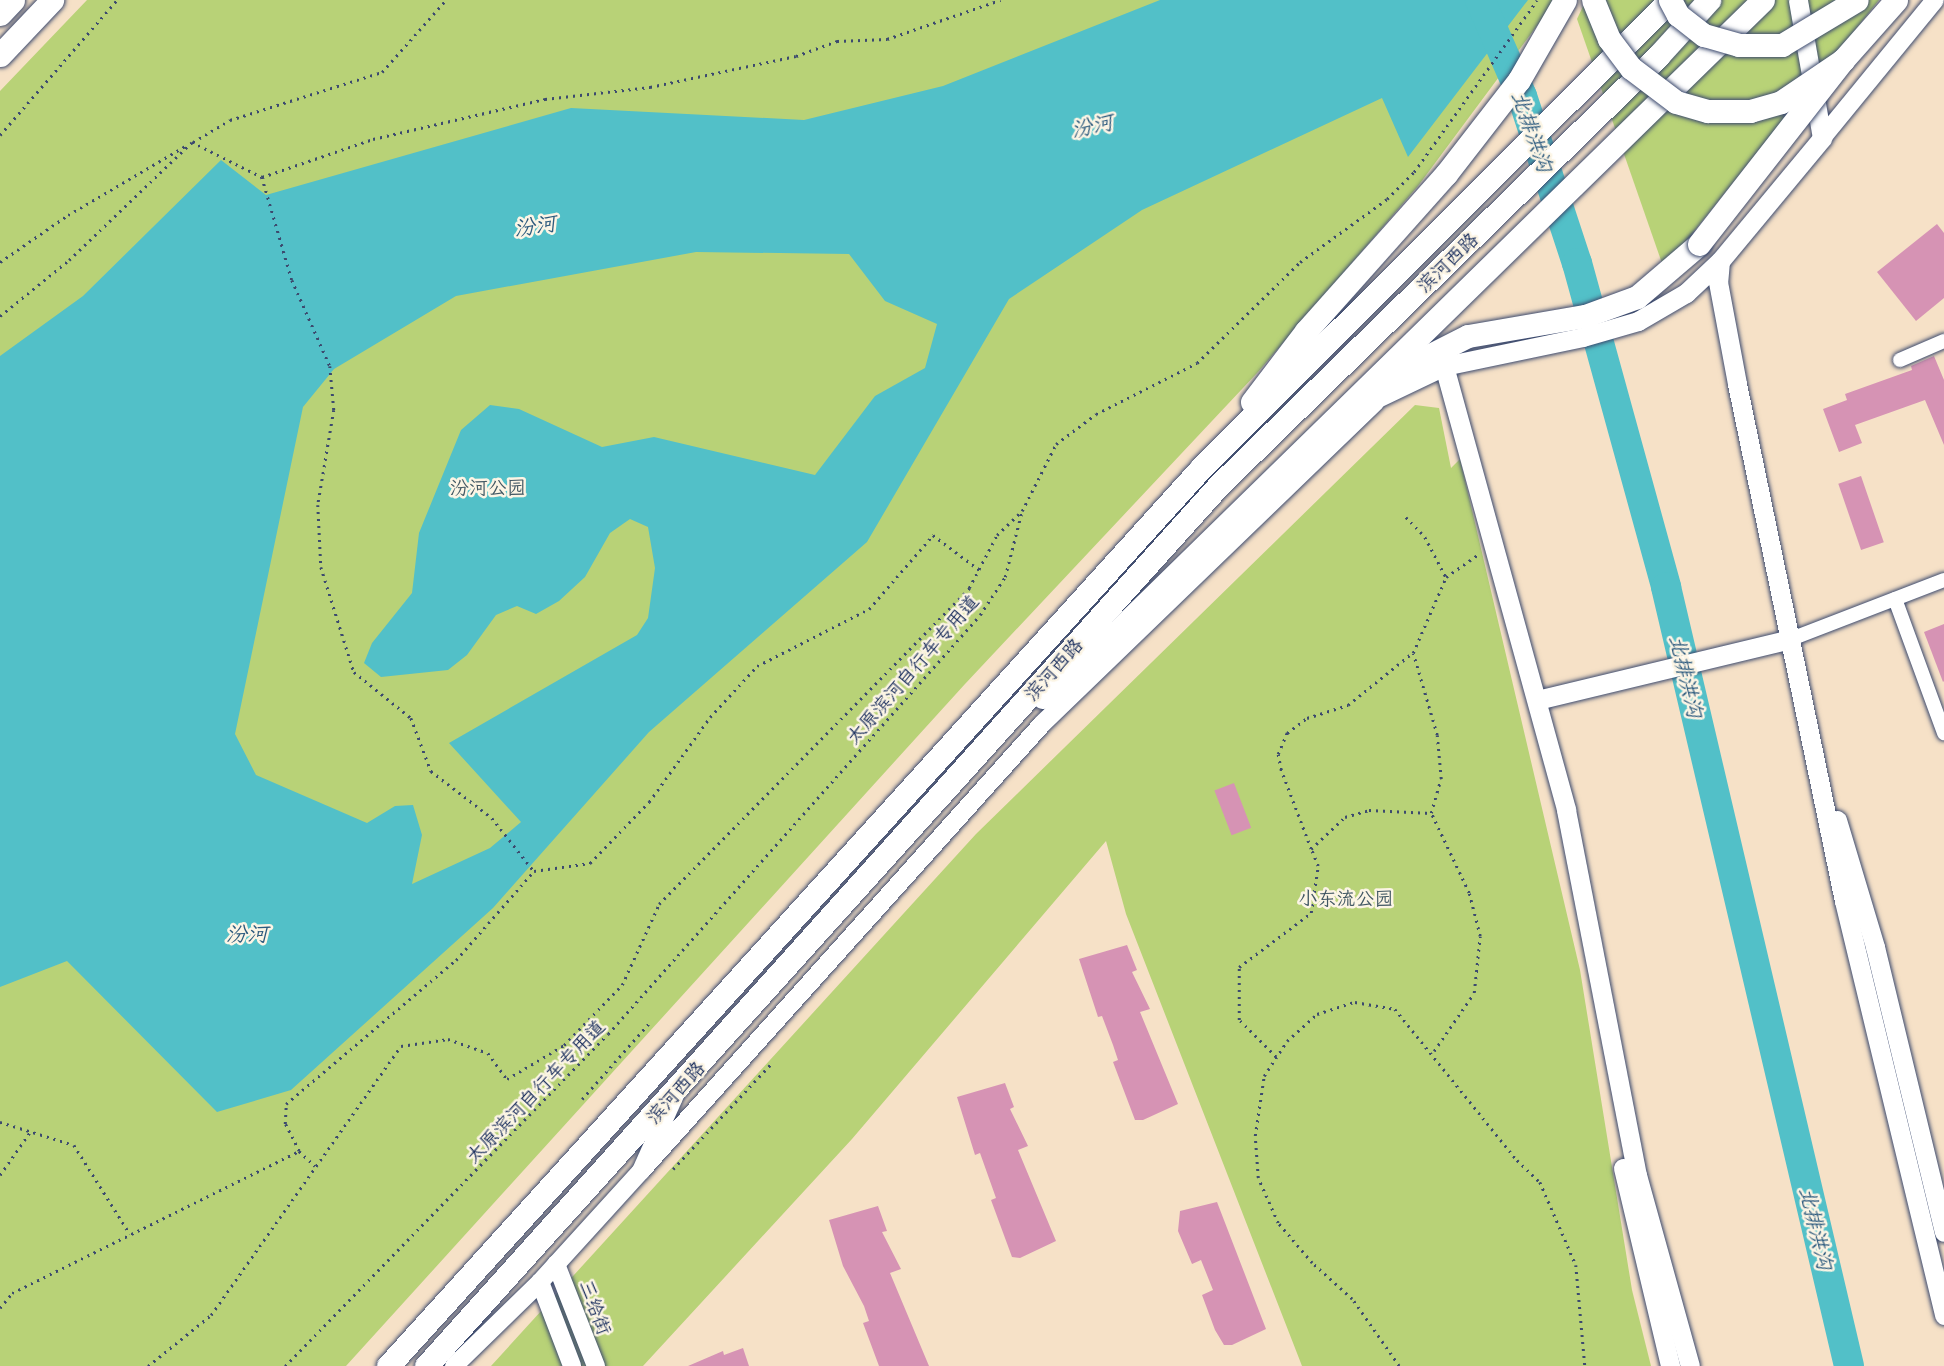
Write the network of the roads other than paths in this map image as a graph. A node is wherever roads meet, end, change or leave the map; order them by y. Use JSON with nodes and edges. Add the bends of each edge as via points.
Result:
{"nodes":[{"id":1,"x":13,"y":0,"type":"edge"},
{"id":2,"x":52,"y":0,"type":"edge"},
{"id":3,"x":1565,"y":0,"type":"edge"},
{"id":4,"x":1593,"y":0,"type":"edge"},
{"id":5,"x":1670,"y":0,"type":"edge"},
{"id":6,"x":1709,"y":0,"type":"edge"},
{"id":7,"x":1763,"y":0,"type":"edge"},
{"id":8,"x":1798,"y":0,"type":"edge"},
{"id":9,"x":1857,"y":0,"type":"edge"},
{"id":10,"x":1896,"y":0,"type":"edge"},
{"id":11,"x":1935,"y":0,"type":"edge"},
{"id":12,"x":0,"y":13,"type":"edge"},
{"id":13,"x":0,"y":55,"type":"edge"},
{"id":14,"x":1843,"y":60,"type":"junction"},
{"id":15,"x":1822,"y":138,"type":"junction"},
{"id":16,"x":1720,"y":261,"type":"junction"},
{"id":17,"x":1944,"y":341,"type":"edge"},
{"id":18,"x":1900,"y":360,"type":"dead end"},
{"id":19,"x":1444,"y":366,"type":"junction"},
{"id":20,"x":1385,"y":393,"type":"junction"},
{"id":21,"x":1327,"y":423,"type":"junction"},
{"id":22,"x":1201,"y":468,"type":"junction"},
{"id":23,"x":1944,"y":580,"type":"edge"},
{"id":24,"x":1895,"y":599,"type":"junction"},
{"id":25,"x":1791,"y":639,"type":"junction"},
{"id":26,"x":1088,"y":660,"type":"junction"},
{"id":27,"x":1537,"y":700,"type":"junction"},
{"id":28,"x":1042,"y":724,"type":"junction"},
{"id":29,"x":1944,"y":733,"type":"edge"},
{"id":30,"x":979,"y":751,"type":"junction"},
{"id":31,"x":1815,"y":757,"type":"junction"},
{"id":32,"x":1609,"y":1031,"type":"junction"},
{"id":33,"x":679,"y":1087,"type":"junction"},
{"id":34,"x":641,"y":1171,"type":"junction"},
{"id":35,"x":1944,"y":1232,"type":"edge"},
{"id":36,"x":556,"y":1264,"type":"junction"},
{"id":37,"x":540,"y":1282,"type":"junction"},
{"id":38,"x":1944,"y":1315,"type":"edge"},
{"id":39,"x":388,"y":1366,"type":"edge"},
{"id":40,"x":426,"y":1366,"type":"edge"},
{"id":41,"x":454,"y":1366,"type":"edge"},
{"id":42,"x":572,"y":1366,"type":"edge"},
{"id":43,"x":596,"y":1366,"type":"edge"},
{"id":44,"x":1670,"y":1366,"type":"edge"},
{"id":45,"x":1690,"y":1366,"type":"edge"}],
"edges":[{"from":1,"to":12,"type":"highway"},
{"from":2,"to":13,"type":"highway"},
{"from":3,"to":22,"type":"highway","via":[[1519,80],[1414,210],[1306,331]]},
{"from":4,"to":14,"type":"highway","bridge":true,"via":[[1609,38],[1631,68],[1676,102],[1708,111],[1750,111],[1782,102]]},
{"from":5,"to":9,"type":"highway","bridge":true,"via":[[1678,15],[1704,35],[1739,45],[1782,45]]},
{"from":5,"to":22,"type":"highway","name":"滨河西路"},
{"from":6,"to":30,"type":"highway","name":"滨河西路","via":[[1219,485]]},
{"from":7,"to":21,"type":"highway"},
{"from":8,"to":15,"type":"main road"},
{"from":10,"to":14,"type":"highway","bridge":true},
{"from":11,"to":15,"type":"street"},
{"from":14,"to":21,"type":"highway","bridge":true,"via":[[1699,244],[1637,297],[1585,316],[1468,336],[1405,365]]},
{"from":15,"to":16,"type":"main road"},
{"from":16,"to":19,"type":"main road","via":[[1675,302],[1638,321]]},
{"from":16,"to":25,"type":"main road","via":[[1718,282],[1737,384]]},
{"from":17,"to":18,"type":"street"},
{"from":19,"to":20,"type":"main road"},
{"from":19,"to":27,"type":"main road"},
{"from":20,"to":21,"type":"main road"},
{"from":20,"to":28,"type":"street"},
{"from":21,"to":26,"type":"highway"},
{"from":22,"to":39,"type":"highway","name":"滨河西路"},
{"from":23,"to":24,"type":"street"},
{"from":24,"to":25,"type":"street"},
{"from":24,"to":29,"type":"street"},
{"from":25,"to":27,"type":"main road"},
{"from":25,"to":31,"type":"main road"},
{"from":26,"to":28,"type":"street"},
{"from":26,"to":30,"type":"highway"},
{"from":27,"to":32,"type":"main road","via":[[1566,810]]},
{"from":28,"to":34,"type":"street"},
{"from":30,"to":33,"type":"highway","name":"滨河西路"},
{"from":31,"to":35,"type":"main road","via":[[1868,922]]},
{"from":31,"to":38,"type":"main road","via":[[1914,1205]]},
{"from":32,"to":44,"type":"main road","via":[[1622,1165]]},
{"from":32,"to":45,"type":"main road","via":[[1637,1175]]},
{"from":33,"to":34,"type":"street"},
{"from":33,"to":40,"type":"highway","name":"滨河西路"},
{"from":34,"to":36,"type":"street"},
{"from":36,"to":37,"type":"street"},
{"from":36,"to":43,"type":"street","name":"三给街"},
{"from":37,"to":41,"type":"street"},
{"from":37,"to":42,"type":"street"}]}
